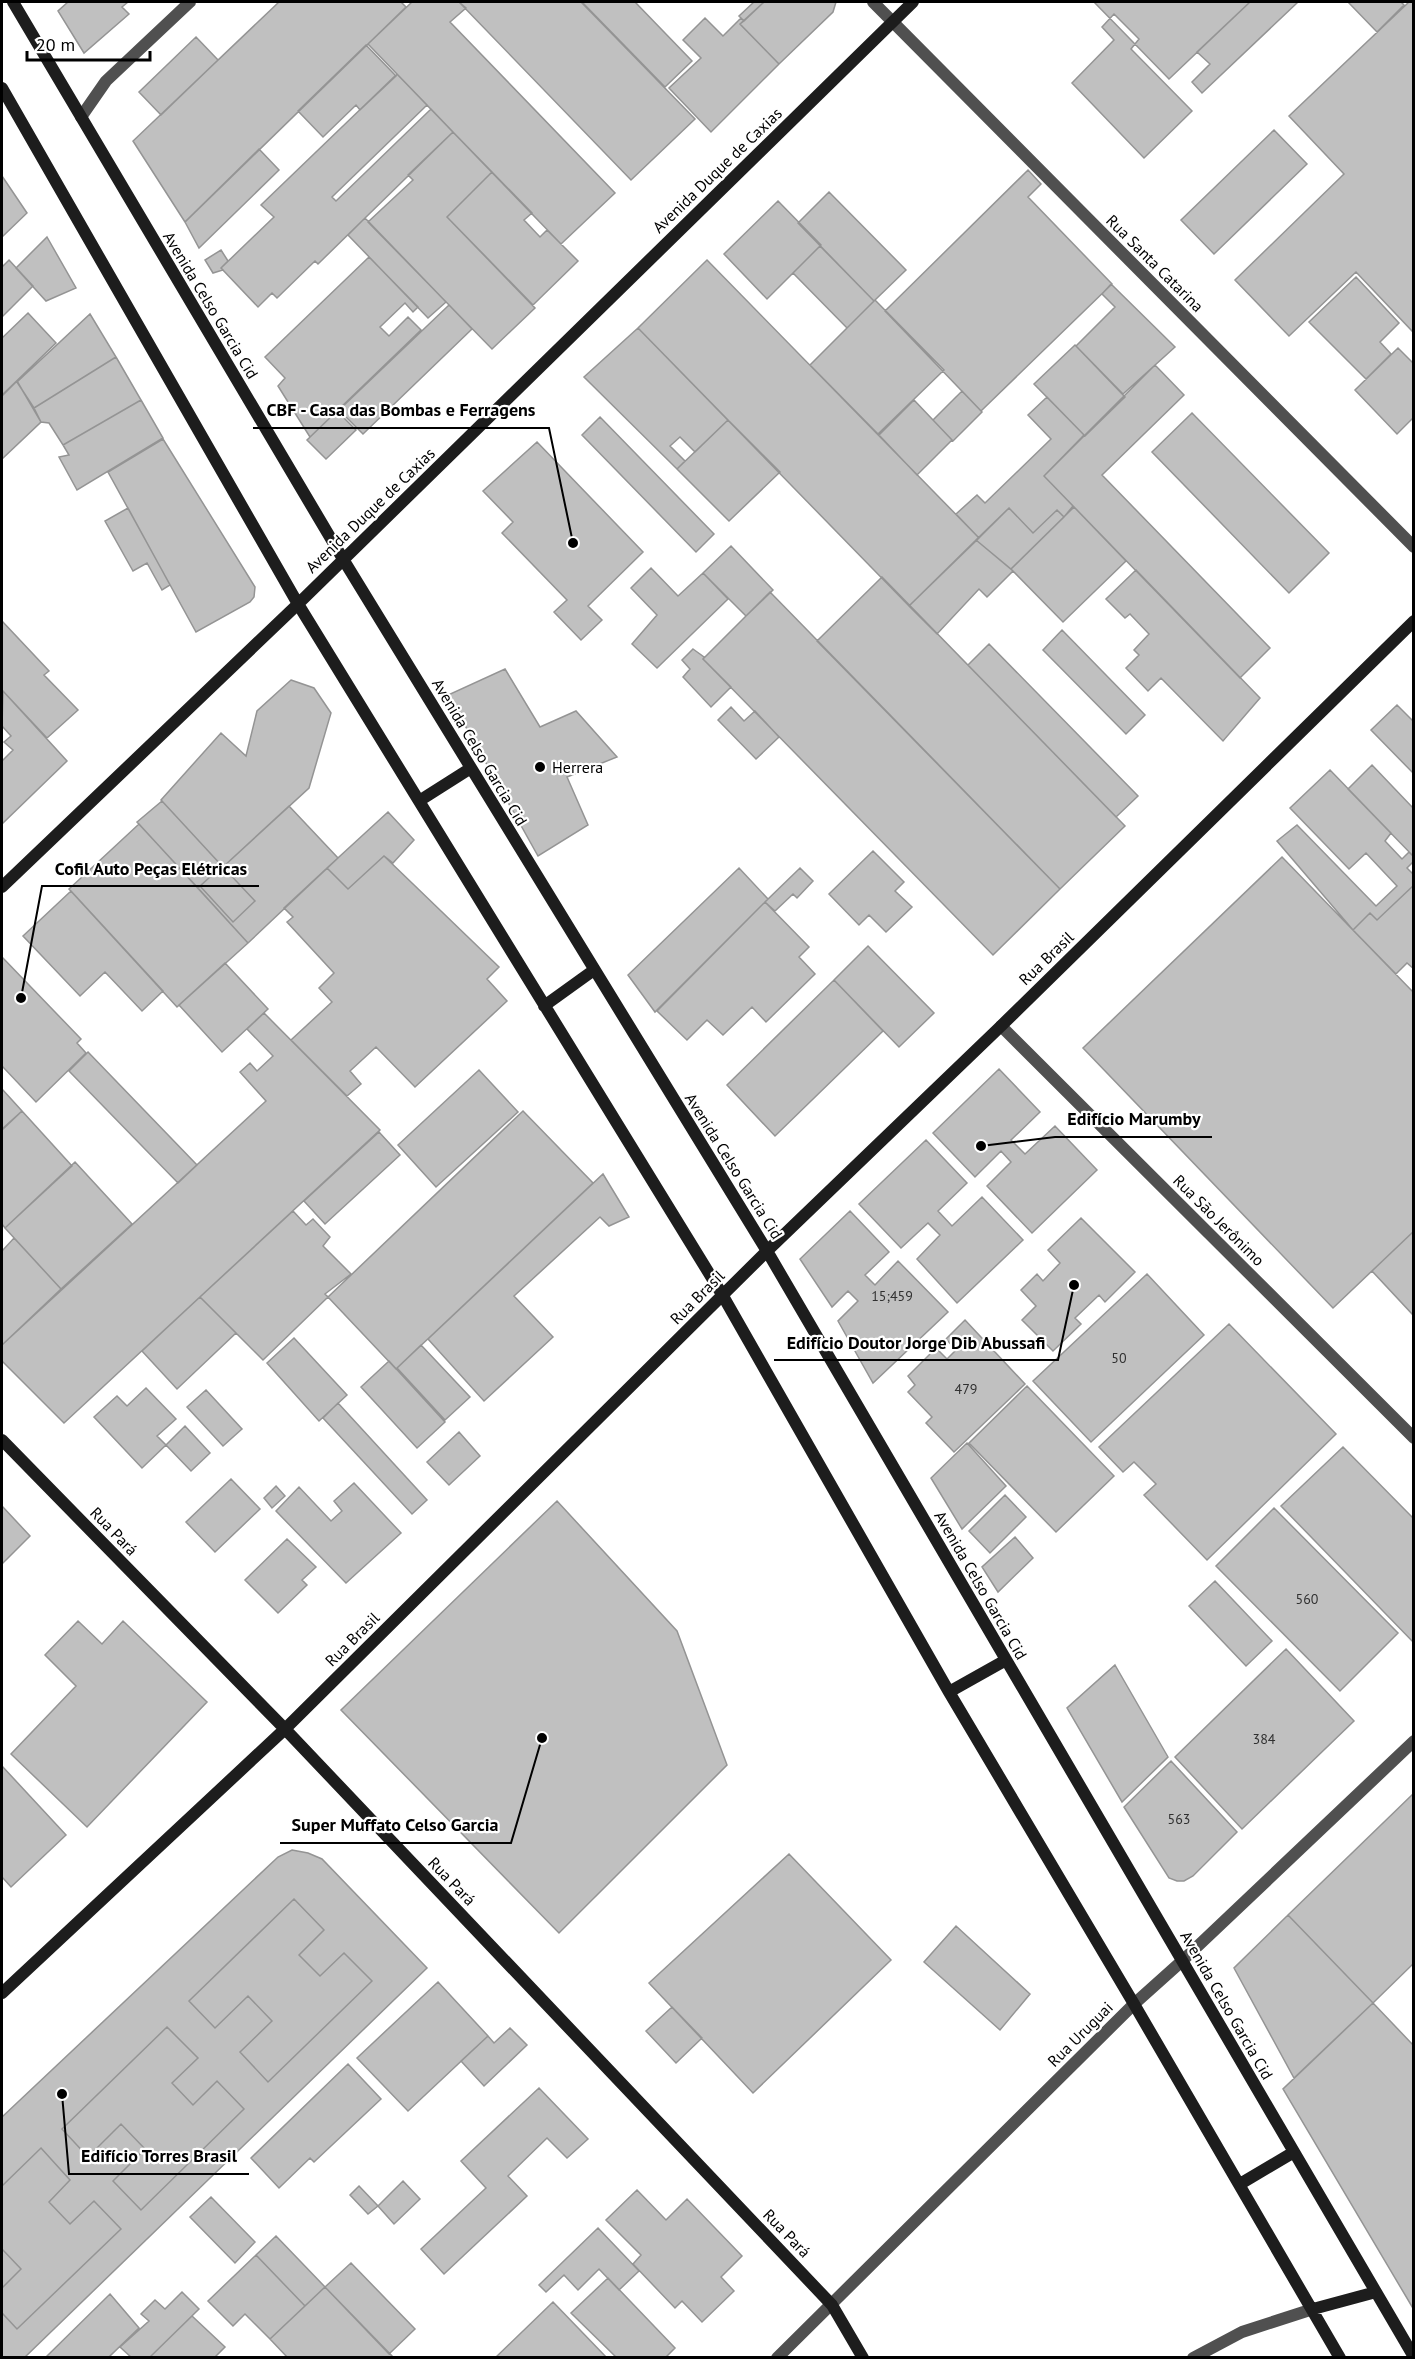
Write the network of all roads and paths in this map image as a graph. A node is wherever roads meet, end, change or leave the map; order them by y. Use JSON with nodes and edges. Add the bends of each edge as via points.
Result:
{"nodes":[{"id":1,"x":13,"y":2,"type":"edge"},
{"id":2,"x":190,"y":2,"type":"edge"},
{"id":3,"x":873,"y":2,"type":"edge"},
{"id":4,"x":913,"y":2,"type":"edge"},
{"id":5,"x":892,"y":21,"type":"junction"},
{"id":6,"x":2,"y":88,"type":"edge"},
{"id":7,"x":81,"y":117,"type":"junction"},
{"id":8,"x":1413,"y":547,"type":"edge"},
{"id":9,"x":343,"y":559,"type":"junction"},
{"id":10,"x":298,"y":604,"type":"junction"},
{"id":11,"x":1413,"y":621,"type":"edge"},
{"id":12,"x":471,"y":768,"type":"junction"},
{"id":13,"x":419,"y":801,"type":"junction"},
{"id":14,"x":2,"y":887,"type":"edge"},
{"id":15,"x":594,"y":970,"type":"junction"},
{"id":16,"x":544,"y":1006,"type":"junction"},
{"id":17,"x":1001,"y":1026,"type":"junction"},
{"id":18,"x":767,"y":1251,"type":"junction"},
{"id":19,"x":723,"y":1296,"type":"junction"},
{"id":20,"x":1413,"y":1438,"type":"edge"},
{"id":21,"x":2,"y":1440,"type":"edge"},
{"id":22,"x":1006,"y":1660,"type":"junction"},
{"id":23,"x":949,"y":1692,"type":"junction"},
{"id":24,"x":285,"y":1729,"type":"junction"},
{"id":25,"x":1413,"y":1741,"type":"edge"},
{"id":26,"x":1182,"y":1961,"type":"junction"},
{"id":27,"x":2,"y":1993,"type":"edge"},
{"id":28,"x":1134,"y":2004,"type":"junction"},
{"id":29,"x":1294,"y":2152,"type":"junction"},
{"id":30,"x":1240,"y":2184,"type":"junction"},
{"id":31,"x":1376,"y":2292,"type":"junction"},
{"id":32,"x":832,"y":2305,"type":"junction"},
{"id":33,"x":1313,"y":2309,"type":"junction"},
{"id":34,"x":1413,"y":2357,"type":"edge"},
{"id":35,"x":777,"y":2358,"type":"edge"},
{"id":36,"x":863,"y":2358,"type":"edge"},
{"id":37,"x":1193,"y":2358,"type":"edge"},
{"id":38,"x":1340,"y":2358,"type":"edge"}],
"edges":[{"from":1,"to":7,"type":"main road","name":"Avenida Celso Garcia Cid"},
{"from":2,"to":7,"type":"street","via":[[106,81]]},
{"from":3,"to":5,"type":"street","name":"Rua Santa Catarina"},
{"from":4,"to":5,"type":"main road","name":"Avenida Duque de Caxias"},
{"from":5,"to":8,"type":"street","name":"Rua Santa Catarina"},
{"from":5,"to":9,"type":"main road","name":"Avenida Duque de Caxias"},
{"from":6,"to":10,"type":"main road"},
{"from":7,"to":9,"type":"main road","name":"Avenida Celso Garcia Cid"},
{"from":9,"to":10,"type":"main road","name":"Avenida Duque de Caxias"},
{"from":9,"to":12,"type":"main road","name":"Avenida Celso Garcia Cid"},
{"from":10,"to":13,"type":"main road"},
{"from":10,"to":14,"type":"main road","name":"Avenida Duque de Caxias"},
{"from":11,"to":17,"type":"main road","name":"Rua Brasil"},
{"from":12,"to":13,"type":"main road"},
{"from":12,"to":15,"type":"main road","name":"Avenida Celso Garcia Cid"},
{"from":13,"to":16,"type":"main road"},
{"from":15,"to":16,"type":"main road"},
{"from":15,"to":18,"type":"main road","name":"Avenida Celso Garcia Cid"},
{"from":16,"to":19,"type":"main road"},
{"from":17,"to":18,"type":"main road","name":"Rua Brasil"},
{"from":17,"to":20,"type":"street","name":"Rua São Jerônimo"},
{"from":18,"to":19,"type":"main road","name":"Rua Brasil"},
{"from":18,"to":22,"type":"main road","name":"Avenida Celso Garcia Cid"},
{"from":19,"to":23,"type":"main road"},
{"from":19,"to":24,"type":"main road","name":"Rua Brasil"},
{"from":21,"to":24,"type":"main road","name":"Rua Pará"},
{"from":22,"to":23,"type":"main road"},
{"from":22,"to":26,"type":"main road","name":"Avenida Celso Garcia Cid"},
{"from":23,"to":28,"type":"main road"},
{"from":24,"to":27,"type":"main road","name":"Rua Brasil"},
{"from":24,"to":32,"type":"main road","name":"Rua Pará"},
{"from":25,"to":26,"type":"street","name":"Rua Uruguai"},
{"from":26,"to":28,"type":"street","name":"Rua Uruguai"},
{"from":26,"to":29,"type":"main road","name":"Avenida Celso Garcia Cid"},
{"from":28,"to":30,"type":"main road"},
{"from":28,"to":32,"type":"street","name":"Rua Uruguai"},
{"from":29,"to":30,"type":"main road"},
{"from":29,"to":31,"type":"main road","name":"Avenida Celso Garcia Cid"},
{"from":30,"to":33,"type":"main road"},
{"from":31,"to":33,"type":"main road"},
{"from":31,"to":34,"type":"main road","name":"Avenida Celso Garcia Cid"},
{"from":32,"to":35,"type":"street","name":"Rua Uruguai"},
{"from":32,"to":36,"type":"main road","name":"Rua Pará"},
{"from":33,"to":37,"type":"street","via":[[1242,2332]]},
{"from":33,"to":38,"type":"main road"}]}
